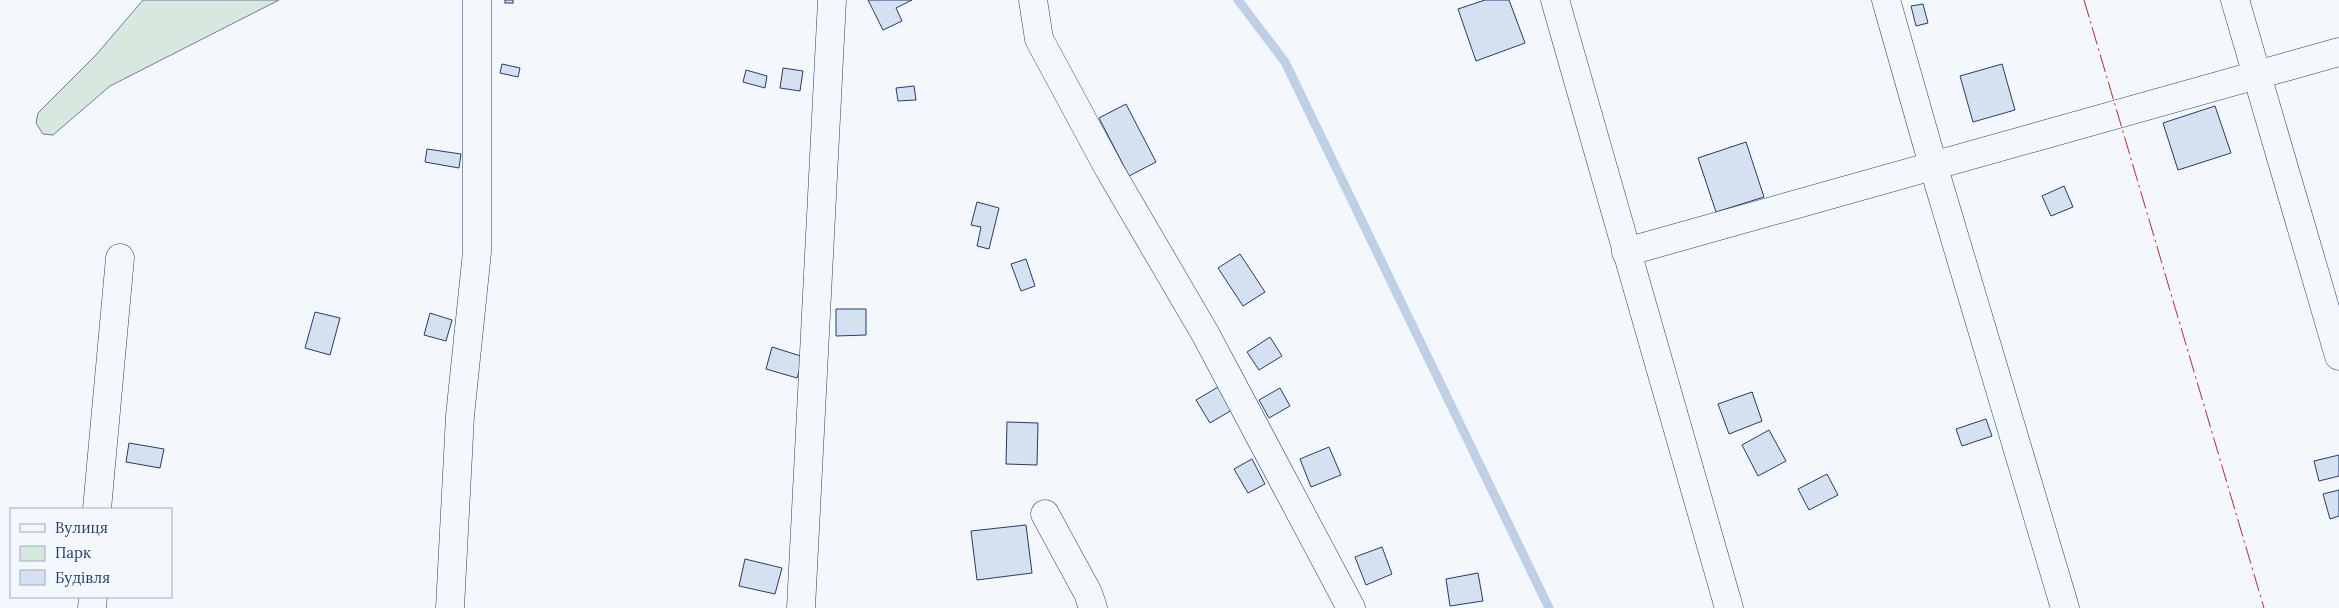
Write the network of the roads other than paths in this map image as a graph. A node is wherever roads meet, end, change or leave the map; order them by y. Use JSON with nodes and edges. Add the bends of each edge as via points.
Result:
{"nodes":[{"id":1,"x":477,"y":0,"type":"edge"},
{"id":2,"x":832,"y":0,"type":"edge"},
{"id":3,"x":1033,"y":0,"type":"edge"},
{"id":4,"x":1555,"y":0,"type":"edge"},
{"id":5,"x":1886,"y":0,"type":"edge"},
{"id":6,"x":2234,"y":0,"type":"edge"},
{"id":7,"x":2339,"y":52,"type":"edge"},
{"id":8,"x":2256,"y":74,"type":"junction"},
{"id":9,"x":1933,"y":166,"type":"junction"},
{"id":10,"x":1626,"y":252,"type":"junction"},
{"id":11,"x":120,"y":258,"type":"dead end"},
{"id":12,"x":2339,"y":356,"type":"edge"},
{"id":13,"x":97,"y":508,"type":"edge"},
{"id":14,"x":1046,"y":514,"type":"dead end"},
{"id":15,"x":450,"y":608,"type":"edge"},
{"id":16,"x":801,"y":608,"type":"edge"},
{"id":17,"x":1093,"y":608,"type":"edge"},
{"id":18,"x":1351,"y":608,"type":"edge"},
{"id":19,"x":1729,"y":608,"type":"edge"},
{"id":20,"x":2065,"y":608,"type":"edge"}],
"edges":[{"from":1,"to":15,"type":"street","via":[[477,252],[460,416]]},
{"from":2,"to":16,"type":"street"},
{"from":3,"to":18,"type":"street","via":[[1039,39],[1109,169],[1206,335]]},
{"from":4,"to":10,"type":"street"},
{"from":5,"to":9,"type":"street"},
{"from":6,"to":8,"type":"street"},
{"from":7,"to":8,"type":"street"},
{"from":8,"to":9,"type":"street"},
{"from":8,"to":12,"type":"street"},
{"from":9,"to":10,"type":"street"},
{"from":9,"to":20,"type":"street"},
{"from":10,"to":19,"type":"street"},
{"from":11,"to":13,"type":"street"},
{"from":14,"to":17,"type":"street"}]}
